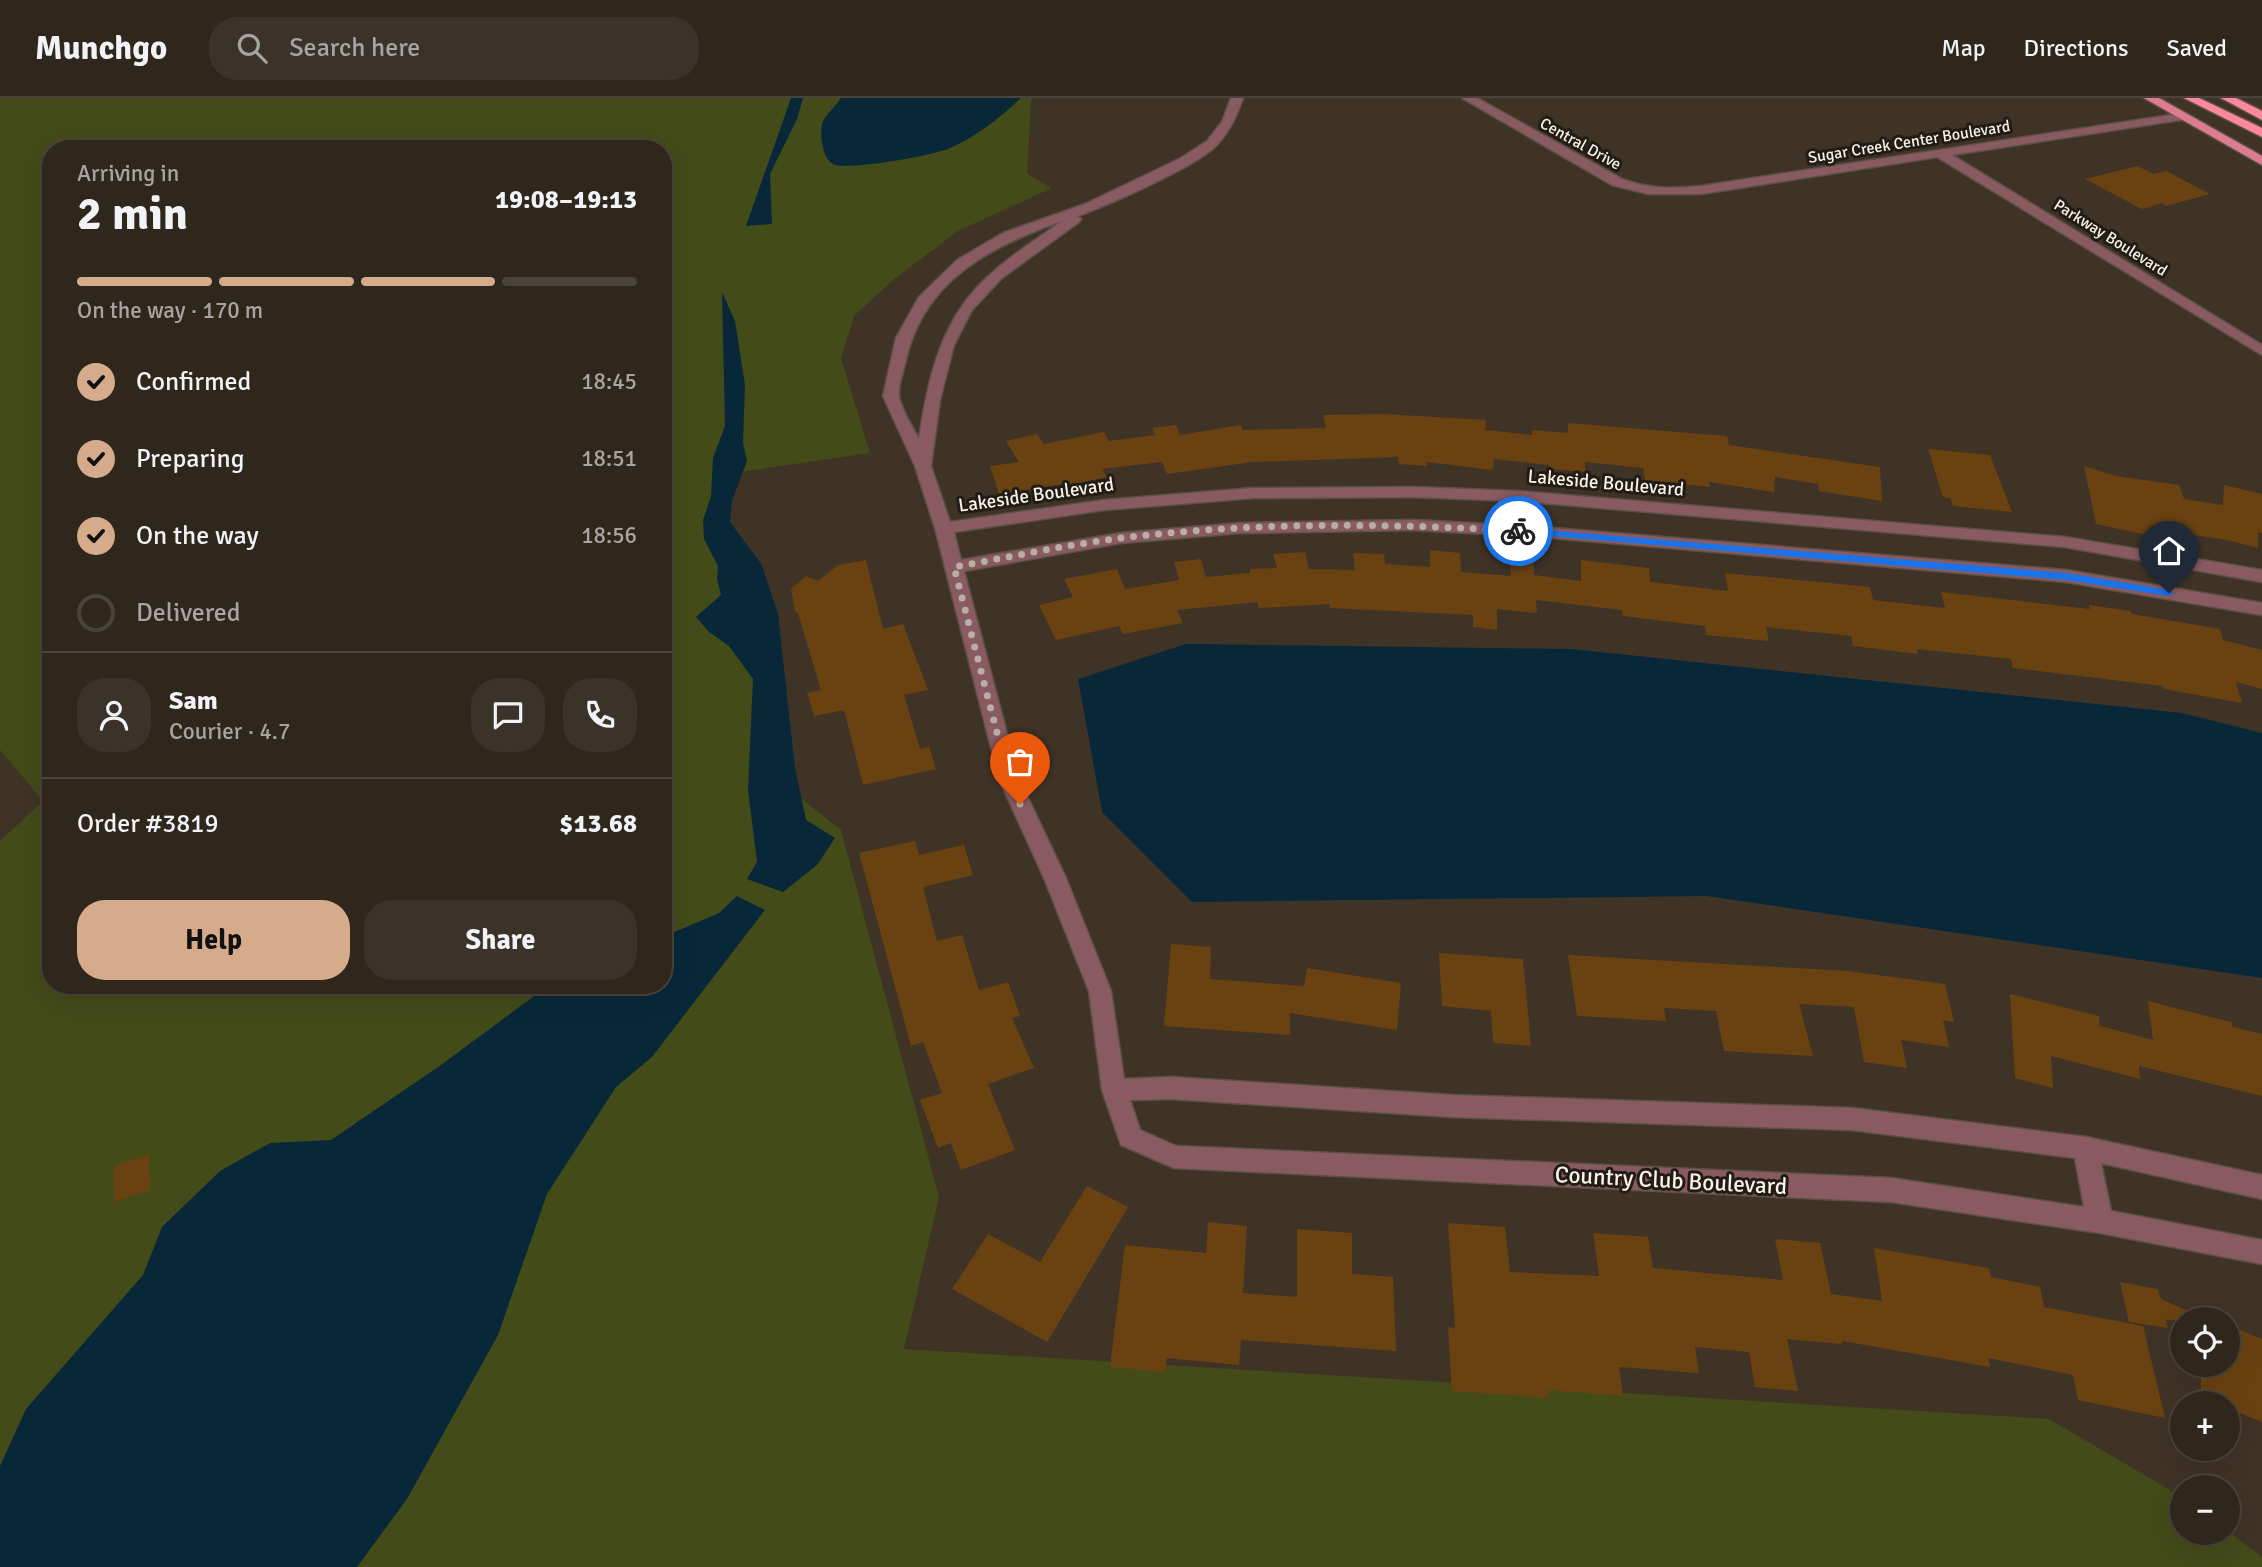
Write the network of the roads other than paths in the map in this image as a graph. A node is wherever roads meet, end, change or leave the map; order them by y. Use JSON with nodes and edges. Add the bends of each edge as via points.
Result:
{"nodes":[{"id":1,"x":1237,"y":98,"type":"edge"},
{"id":2,"x":1468,"y":98,"type":"edge"},
{"id":3,"x":2150,"y":98,"type":"edge"},
{"id":4,"x":2190,"y":98,"type":"edge"},
{"id":5,"x":2227,"y":98,"type":"edge"},
{"id":6,"x":2180,"y":116,"type":"junction"},
{"id":7,"x":2262,"y":116,"type":"edge"},
{"id":8,"x":2262,"y":133,"type":"edge"},
{"id":9,"x":1941,"y":154,"type":"junction"},
{"id":10,"x":2262,"y":162,"type":"edge"},
{"id":11,"x":1643,"y":191,"type":"joint"},
{"id":12,"x":1090,"y":207,"type":"junction"},
{"id":13,"x":2262,"y":351,"type":"edge"},
{"id":14,"x":923,"y":466,"type":"junction"},
{"id":15,"x":1412,"y":492,"type":"junction"},
{"id":16,"x":1816,"y":521,"type":"junction"},
{"id":17,"x":1413,"y":524,"type":"junction"},
{"id":18,"x":944,"y":528,"type":"junction"},
{"id":19,"x":1826,"y":556,"type":"junction"},
{"id":20,"x":954,"y":567,"type":"junction"},
{"id":21,"x":2241,"y":571,"type":"junction"},
{"id":22,"x":2262,"y":576,"type":"edge"},
{"id":23,"x":2254,"y":607,"type":"edge"},
{"id":24,"x":1114,"y":1090,"type":"junction"},
{"id":25,"x":2086,"y":1149,"type":"junction"},
{"id":26,"x":2262,"y":1187,"type":"edge"},
{"id":27,"x":2100,"y":1221,"type":"junction"},
{"id":28,"x":2262,"y":1252,"type":"edge"}],
"edges":[{"from":1,"to":12,"type":"street","name":"Country Club Boulevard","via":[[1228,123],[1211,144],[1185,162]]},
{"from":2,"to":11,"type":"street","name":"Central Drive","via":[[1617,182]]},
{"from":3,"to":6,"type":"main road"},
{"from":4,"to":8,"type":"highway"},
{"from":5,"to":7,"type":"highway"},
{"from":6,"to":9,"type":"street","name":"Sugar Creek Center Boulevard"},
{"from":6,"to":10,"type":"main road"},
{"from":9,"to":11,"type":"street","name":"Sugar Creek Center Boulevard","via":[[1701,190]]},
{"from":9,"to":13,"type":"street","name":"Parkway Boulevard"},
{"from":12,"to":14,"type":"street","name":"Country Club Boulevard","via":[[997,275],[967,309],[947,345],[932,400]]},
{"from":12,"to":14,"type":"street","name":"Country Club Boulevard","via":[[1008,236],[962,262],[924,300],[904,338],[891,396]]},
{"from":14,"to":18,"type":"street","name":"Country Club Boulevard"},
{"from":15,"to":16,"type":"street","name":"Lakeside Boulevard","via":[[1517,496]]},
{"from":15,"to":17,"type":"street"},
{"from":15,"to":18,"type":"street","name":"Lakeside Boulevard","via":[[1254,493],[1104,505]]},
{"from":16,"to":19,"type":"street"},
{"from":16,"to":21,"type":"street","name":"Lakeside Boulevard","via":[[2065,542]]},
{"from":17,"to":19,"type":"street"},
{"from":17,"to":20,"type":"street","via":[[1240,528],[1121,538]]},
{"from":18,"to":20,"type":"street","name":"Country Club Boulevard"},
{"from":19,"to":23,"type":"street","via":[[2066,576]]},
{"from":20,"to":24,"type":"street","name":"Country Club Boulevard","via":[[1009,779],[1100,991]]},
{"from":21,"to":22,"type":"street","name":"Lakeside Boulevard"},
{"from":21,"to":23,"type":"street"},
{"from":24,"to":25,"type":"street","via":[[1171,1088],[1452,1106],[1852,1119]]},
{"from":24,"to":27,"type":"street","name":"Country Club Boulevard","via":[[1130,1137],[1174,1157],[1891,1190]]},
{"from":25,"to":26,"type":"street"},
{"from":25,"to":27,"type":"street"},
{"from":27,"to":28,"type":"street","name":"Country Club Boulevard"}]}
